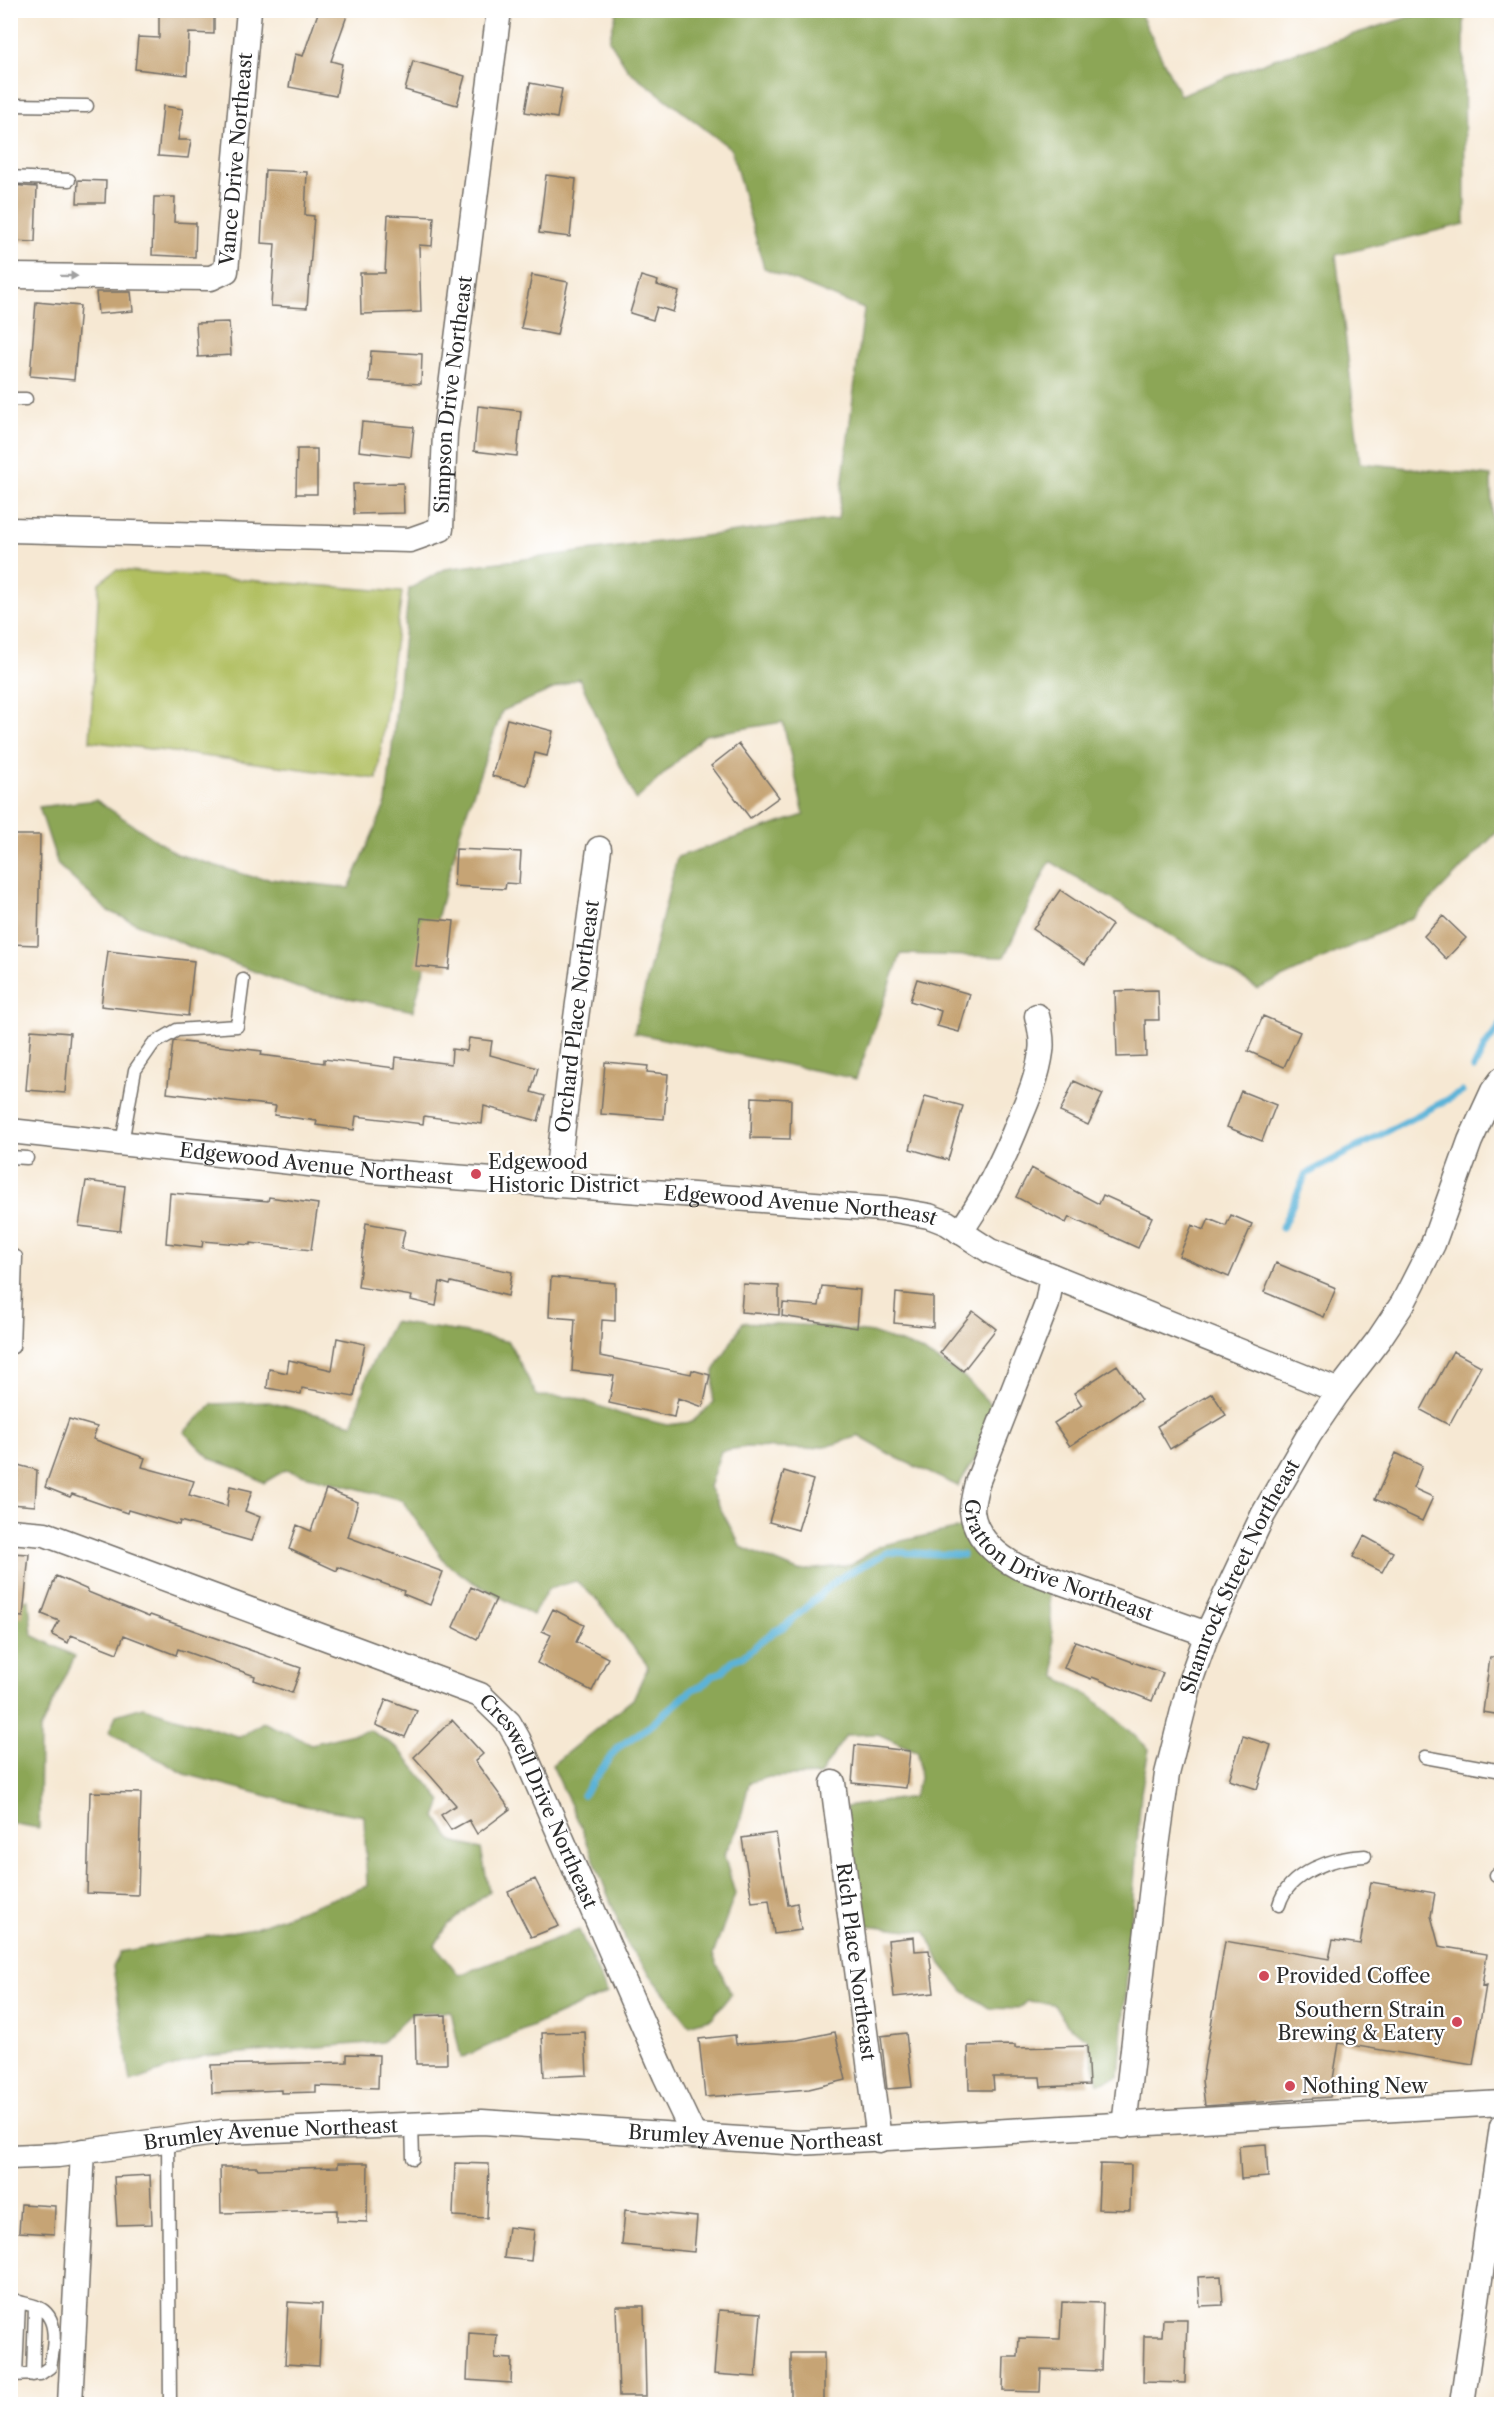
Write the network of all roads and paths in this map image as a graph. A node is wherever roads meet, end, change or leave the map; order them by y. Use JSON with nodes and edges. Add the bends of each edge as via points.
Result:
{"nodes":[{"id":1,"x":249,"y":10,"type":"edge"},
{"id":2,"x":499,"y":10,"type":"edge"},
{"id":3,"x":10,"y":105,"type":"edge"},
{"id":4,"x":87,"y":106,"type":"dead end"},
{"id":5,"x":10,"y":177,"type":"edge"},
{"id":6,"x":69,"y":180,"type":"dead end"},
{"id":7,"x":10,"y":276,"type":"edge"},
{"id":8,"x":10,"y":399,"type":"edge"},
{"id":9,"x":26,"y":399,"type":"dead end"},
{"id":10,"x":10,"y":530,"type":"edge"},
{"id":11,"x":599,"y":849,"type":"dead end"},
{"id":12,"x":243,"y":980,"type":"dead end"},
{"id":13,"x":1036,"y":1016,"type":"dead end"},
{"id":14,"x":1502,"y":1079,"type":"edge"},
{"id":15,"x":10,"y":1131,"type":"edge"},
{"id":16,"x":122,"y":1143,"type":"junction"},
{"id":17,"x":10,"y":1157,"type":"edge"},
{"id":18,"x":27,"y":1158,"type":"dead end"},
{"id":19,"x":556,"y":1185,"type":"junction"},
{"id":20,"x":960,"y":1232,"type":"junction"},
{"id":21,"x":10,"y":1256,"type":"edge"},
{"id":22,"x":1052,"y":1276,"type":"junction"},
{"id":23,"x":10,"y":1347,"type":"edge"},
{"id":24,"x":1339,"y":1391,"type":"junction"},
{"id":25,"x":10,"y":1531,"type":"edge"},
{"id":26,"x":1207,"y":1634,"type":"junction"},
{"id":27,"x":1425,"y":1757,"type":"dead end"},
{"id":28,"x":1502,"y":1771,"type":"edge"},
{"id":29,"x":833,"y":1783,"type":"dead end"},
{"id":30,"x":1365,"y":1856,"type":"dead end"},
{"id":31,"x":1279,"y":1905,"type":"dead end"},
{"id":32,"x":1502,"y":2103,"type":"edge"},
{"id":33,"x":412,"y":2125,"type":"junction"},
{"id":34,"x":1124,"y":2126,"type":"junction"},
{"id":35,"x":1502,"y":2126,"type":"edge"},
{"id":36,"x":693,"y":2136,"type":"junction"},
{"id":37,"x":168,"y":2140,"type":"junction"},
{"id":38,"x":879,"y":2140,"type":"junction"},
{"id":39,"x":83,"y":2151,"type":"junction"},
{"id":40,"x":10,"y":2157,"type":"edge"},
{"id":41,"x":413,"y":2158,"type":"dead end"},
{"id":42,"x":15,"y":2301,"type":"edge"},
{"id":43,"x":35,"y":2306,"type":"junction"},
{"id":44,"x":13,"y":2375,"type":"edge"},
{"id":45,"x":33,"y":2375,"type":"junction"},
{"id":46,"x":70,"y":2404,"type":"edge"},
{"id":47,"x":170,"y":2404,"type":"edge"},
{"id":48,"x":1462,"y":2404,"type":"edge"}],
"edges":[{"from":7,"to":1,"type":"street","name":"Vance Drive Northeast","one_way":true,"via":[[211,278],[226,271]]},
{"from":2,"to":10,"type":"street","name":"Simpson Drive Northeast","via":[[445,433],[441,529],[410,540]]},
{"from":3,"to":4,"type":"lane"},
{"from":5,"to":6,"type":"lane"},
{"from":8,"to":9,"type":"lane"},
{"from":11,"to":19,"type":"street","name":"Orchard Place Northeast"},
{"from":12,"to":16,"type":"lane","via":[[237,1026],[177,1030],[153,1044],[135,1070]]},
{"from":13,"to":20,"type":"street","via":[[1041,1051],[1030,1094],[1000,1168],[983,1201]]},
{"from":14,"to":24,"type":"street","name":"Shamrock Street Northeast","via":[[1470,1142],[1433,1244],[1403,1303]]},
{"from":15,"to":16,"type":"street","name":"Edgewood Avenue Northeast"},
{"from":16,"to":19,"type":"street","name":"Edgewood Avenue Northeast","via":[[366,1170]]},
{"from":17,"to":18,"type":"lane"},
{"from":19,"to":20,"type":"street","name":"Edgewood Avenue Northeast","via":[[895,1210],[929,1216]]},
{"from":20,"to":22,"type":"street","name":"Edgewood Avenue Northeast","via":[[990,1251]]},
{"from":21,"to":23,"type":"lane","via":[[16,1257],[14,1347]]},
{"from":22,"to":24,"type":"street","name":"Edgewood Avenue Northeast"},
{"from":22,"to":26,"type":"street","name":"Gratton Drive Northeast","via":[[1047,1304],[977,1483],[972,1510],[976,1527],[999,1557],[1018,1567]]},
{"from":24,"to":26,"type":"street","name":"Shamrock Street Northeast","via":[[1263,1515]]},
{"from":25,"to":36,"type":"street","name":"Creswell Drive Northeast","via":[[45,1534],[480,1695],[509,1723],[518,1739]]},
{"from":26,"to":34,"type":"street","name":"Shamrock Street Northeast","via":[[1191,1679],[1167,1774]]},
{"from":27,"to":28,"type":"lane"},
{"from":29,"to":38,"type":"street","name":"Rich Place Northeast"},
{"from":30,"to":31,"type":"lane","via":[[1325,1863],[1288,1887]]},
{"from":32,"to":34,"type":"street","name":"Brumley Avenue Northeast"},
{"from":33,"to":36,"type":"street","name":"Brumley Avenue Northeast","via":[[482,2122]]},
{"from":33,"to":37,"type":"street","name":"Brumley Avenue Northeast","via":[[222,2132]]},
{"from":33,"to":41,"type":"lane"},
{"from":34,"to":38,"type":"street","name":"Brumley Avenue Northeast"},
{"from":35,"to":48,"type":"street"},
{"from":36,"to":38,"type":"street","name":"Brumley Avenue Northeast","via":[[799,2143]]},
{"from":37,"to":39,"type":"street","name":"Brumley Avenue Northeast"},
{"from":37,"to":47,"type":"lane"},
{"from":39,"to":40,"type":"street","name":"Brumley Avenue Northeast"},
{"from":39,"to":46,"type":"street"},
{"from":42,"to":43,"type":"lane"},
{"from":42,"to":44,"type":"lane"},
{"from":43,"to":45,"type":"lane"},
{"from":43,"to":45,"type":"lane","via":[[47,2312],[54,2347],[50,2367]]},
{"from":44,"to":45,"type":"lane"}]}
